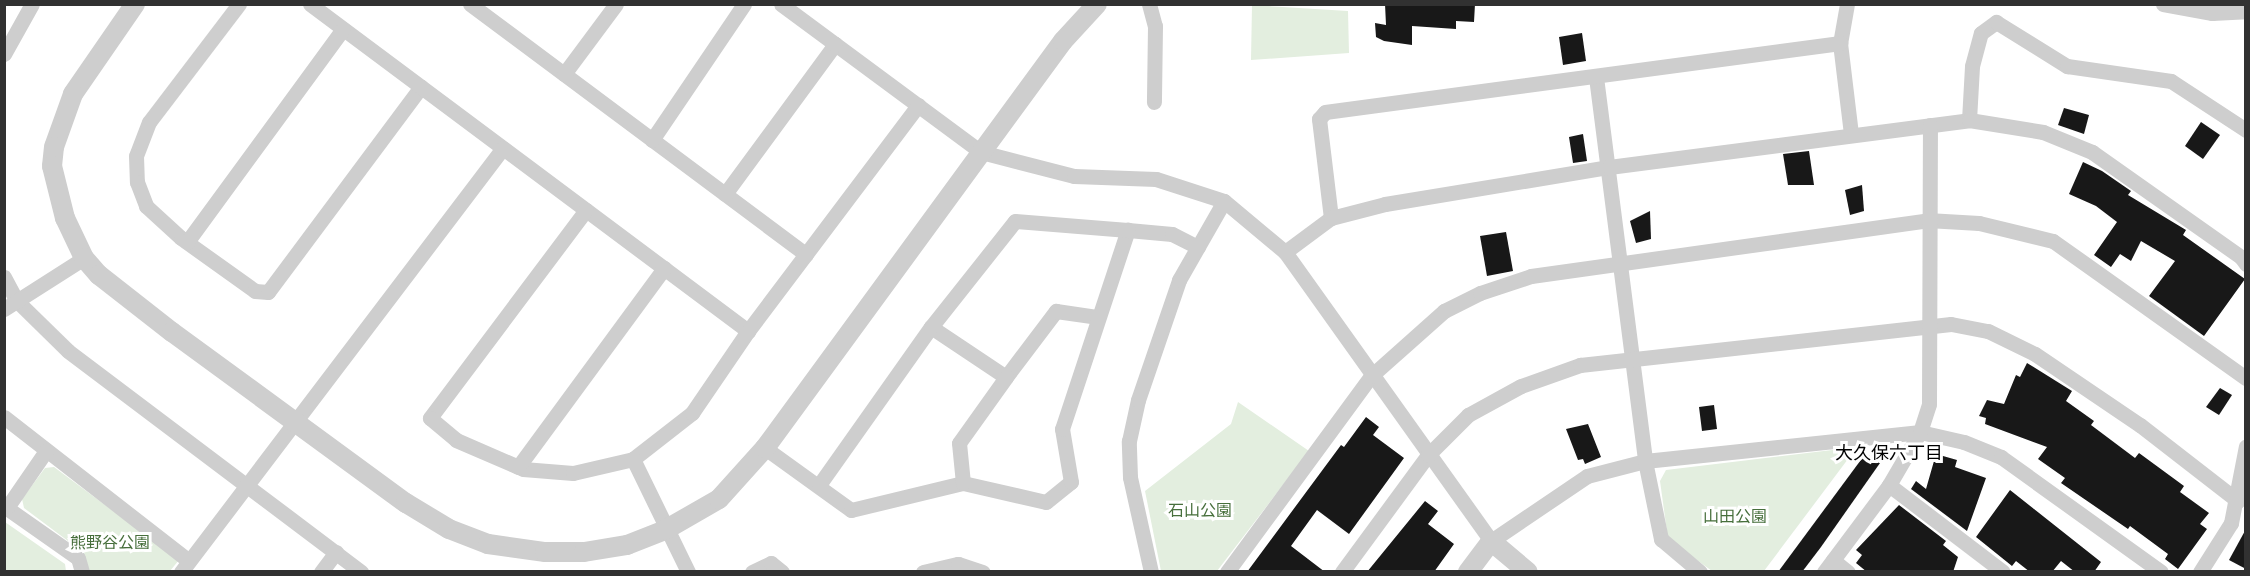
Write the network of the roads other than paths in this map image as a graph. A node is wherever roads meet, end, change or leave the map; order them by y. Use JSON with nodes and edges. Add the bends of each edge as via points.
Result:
{"nodes":[{"id":1,"x":135,"y":4,"type":"edge"},
{"id":2,"x":239,"y":4,"type":"edge"},
{"id":3,"x":310,"y":4,"type":"edge"},
{"id":4,"x":616,"y":4,"type":"edge"},
{"id":5,"x":744,"y":4,"type":"edge"},
{"id":6,"x":781,"y":4,"type":"edge"},
{"id":7,"x":1097,"y":4,"type":"edge"},
{"id":8,"x":1149,"y":4,"type":"edge"},
{"id":9,"x":1847,"y":4,"type":"edge"},
{"id":10,"x":2163,"y":4,"type":"edge"},
{"id":11,"x":28,"y":6,"type":"edge"},
{"id":12,"x":479,"y":7,"type":"edge"},
{"id":13,"x":2213,"y":9,"type":"edge"},
{"id":14,"x":2246,"y":11,"type":"edge"},
{"id":15,"x":343,"y":29,"type":"junction"},
{"id":16,"x":1840,"y":43,"type":"junction"},
{"id":17,"x":835,"y":44,"type":"junction"},
{"id":18,"x":4,"y":54,"type":"edge"},
{"id":19,"x":564,"y":74,"type":"junction"},
{"id":20,"x":1596,"y":77,"type":"junction"},
{"id":21,"x":421,"y":87,"type":"junction"},
{"id":22,"x":1154,"y":102,"type":"dead end"},
{"id":23,"x":918,"y":105,"type":"junction"},
{"id":24,"x":1969,"y":120,"type":"junction"},
{"id":25,"x":1930,"y":125,"type":"junction"},
{"id":26,"x":2246,"y":130,"type":"edge"},
{"id":27,"x":1851,"y":134,"type":"junction"},
{"id":28,"x":652,"y":140,"type":"junction"},
{"id":29,"x":503,"y":148,"type":"junction"},
{"id":30,"x":981,"y":152,"type":"junction"},
{"id":31,"x":1609,"y":167,"type":"junction"},
{"id":32,"x":725,"y":194,"type":"junction"},
{"id":33,"x":1224,"y":201,"type":"junction"},
{"id":34,"x":586,"y":210,"type":"junction"},
{"id":35,"x":1331,"y":218,"type":"junction"},
{"id":36,"x":1927,"y":220,"type":"junction"},
{"id":37,"x":1128,"y":230,"type":"junction"},
{"id":38,"x":188,"y":242,"type":"junction"},
{"id":39,"x":1198,"y":247,"type":"junction"},
{"id":40,"x":1285,"y":252,"type":"junction"},
{"id":41,"x":806,"y":254,"type":"junction"},
{"id":42,"x":84,"y":258,"type":"junction"},
{"id":43,"x":2246,"y":264,"type":"edge"},
{"id":44,"x":1621,"y":266,"type":"junction"},
{"id":45,"x":664,"y":268,"type":"junction"},
{"id":46,"x":4,"y":277,"type":"edge"},
{"id":47,"x":11,"y":305,"type":"edge"},
{"id":48,"x":1097,"y":317,"type":"junction"},
{"id":49,"x":931,"y":327,"type":"junction"},
{"id":50,"x":1929,"y":329,"type":"junction"},
{"id":51,"x":748,"y":331,"type":"junction"},
{"id":52,"x":1635,"y":359,"type":"junction"},
{"id":53,"x":1371,"y":376,"type":"junction"},
{"id":54,"x":1006,"y":377,"type":"junction"},
{"id":55,"x":2246,"y":378,"type":"edge"},
{"id":56,"x":4,"y":417,"type":"edge"},
{"id":57,"x":297,"y":423,"type":"junction"},
{"id":58,"x":1920,"y":432,"type":"junction"},
{"id":59,"x":2246,"y":446,"type":"edge"},
{"id":60,"x":765,"y":448,"type":"junction"},
{"id":61,"x":46,"y":451,"type":"junction"},
{"id":62,"x":1428,"y":455,"type":"junction"},
{"id":63,"x":633,"y":459,"type":"junction"},
{"id":64,"x":1645,"y":461,"type":"junction"},
{"id":65,"x":518,"y":467,"type":"junction"},
{"id":66,"x":963,"y":483,"type":"junction"},
{"id":67,"x":248,"y":484,"type":"junction"},
{"id":68,"x":819,"y":485,"type":"junction"},
{"id":69,"x":1889,"y":485,"type":"junction"},
{"id":70,"x":2238,"y":501,"type":"junction"},
{"id":71,"x":6,"y":506,"type":"edge"},
{"id":72,"x":665,"y":530,"type":"junction"},
{"id":73,"x":1491,"y":541,"type":"junction"},
{"id":74,"x":336,"y":552,"type":"junction"},
{"id":75,"x":185,"y":566,"type":"edge"},
{"id":76,"x":1828,"y":566,"type":"edge"},
{"id":77,"x":82,"y":572,"type":"edge"},
{"id":78,"x":321,"y":572,"type":"edge"},
{"id":79,"x":361,"y":572,"type":"edge"},
{"id":80,"x":688,"y":572,"type":"edge"},
{"id":81,"x":752,"y":572,"type":"edge"},
{"id":82,"x":782,"y":572,"type":"edge"},
{"id":83,"x":923,"y":572,"type":"edge"},
{"id":84,"x":983,"y":572,"type":"edge"},
{"id":85,"x":1151,"y":572,"type":"edge"},
{"id":86,"x":1227,"y":572,"type":"edge"},
{"id":87,"x":1342,"y":572,"type":"edge"},
{"id":88,"x":1467,"y":572,"type":"edge"},
{"id":89,"x":1528,"y":572,"type":"edge"},
{"id":90,"x":1700,"y":572,"type":"edge"},
{"id":91,"x":1848,"y":572,"type":"edge"},
{"id":92,"x":2003,"y":572,"type":"edge"},
{"id":93,"x":2161,"y":572,"type":"edge"},
{"id":94,"x":2200,"y":572,"type":"edge"}],
"edges":[{"from":1,"to":42,"type":"street","via":[[73,94],[54,147],[52,166],[65,218]]},
{"from":2,"to":38,"type":"street","via":[[149,122],[136,156],[137,182],[146,206]]},
{"from":3,"to":15,"type":"street"},
{"from":4,"to":19,"type":"street"},
{"from":5,"to":28,"type":"street"},
{"from":6,"to":17,"type":"street"},
{"from":7,"to":30,"type":"street","via":[[1063,41]]},
{"from":8,"to":22,"type":"street","via":[[1155,26]]},
{"from":9,"to":16,"type":"street"},
{"from":10,"to":13,"type":"street"},
{"from":11,"to":18,"type":"street"},
{"from":12,"to":19,"type":"street"},
{"from":13,"to":14,"type":"street"},
{"from":15,"to":21,"type":"street"},
{"from":15,"to":38,"type":"street"},
{"from":16,"to":20,"type":"street"},
{"from":16,"to":27,"type":"street"},
{"from":17,"to":23,"type":"street"},
{"from":17,"to":32,"type":"street"},
{"from":19,"to":28,"type":"street"},
{"from":20,"to":31,"type":"street"},
{"from":20,"to":35,"type":"street","via":[[1325,112],[1319,119]]},
{"from":21,"to":29,"type":"street"},
{"from":21,"to":38,"type":"street","via":[[268,292],[255,291]]},
{"from":23,"to":30,"type":"street"},
{"from":23,"to":41,"type":"street"},
{"from":24,"to":25,"type":"street"},
{"from":24,"to":26,"type":"street","via":[[1972,66],[1981,33],[1996,22],[2067,66],[2171,81]]},
{"from":24,"to":43,"type":"street","via":[[2043,132],[2092,152]]},
{"from":25,"to":27,"type":"street"},
{"from":25,"to":36,"type":"street"},
{"from":27,"to":31,"type":"street"},
{"from":28,"to":32,"type":"street"},
{"from":29,"to":34,"type":"street"},
{"from":29,"to":57,"type":"street"},
{"from":30,"to":33,"type":"street","via":[[1074,176],[1156,179]]},
{"from":30,"to":60,"type":"street"},
{"from":31,"to":35,"type":"street","via":[[1385,204]]},
{"from":31,"to":44,"type":"street"},
{"from":32,"to":41,"type":"street"},
{"from":33,"to":39,"type":"street"},
{"from":33,"to":40,"type":"street"},
{"from":34,"to":45,"type":"street"},
{"from":34,"to":65,"type":"street","via":[[430,418],[456,441]]},
{"from":35,"to":40,"type":"street"},
{"from":36,"to":44,"type":"street"},
{"from":36,"to":50,"type":"street"},
{"from":36,"to":55,"type":"street","via":[[1979,223],[2054,241]]},
{"from":37,"to":39,"type":"street","via":[[1172,234]]},
{"from":37,"to":48,"type":"street"},
{"from":37,"to":49,"type":"street","via":[[1014,220]]},
{"from":39,"to":85,"type":"street","via":[[1179,280],[1138,400],[1129,441],[1130,477]]},
{"from":40,"to":53,"type":"street"},
{"from":41,"to":51,"type":"street"},
{"from":42,"to":47,"type":"street"},
{"from":42,"to":57,"type":"street","via":[[145,311]]},
{"from":44,"to":52,"type":"street"},
{"from":44,"to":53,"type":"street","via":[[1532,276],[1480,293],[1444,311]]},
{"from":45,"to":51,"type":"street"},
{"from":45,"to":65,"type":"street"},
{"from":46,"to":47,"type":"street"},
{"from":47,"to":67,"type":"street"},
{"from":48,"to":54,"type":"street","via":[[1056,311]]},
{"from":48,"to":66,"type":"street","via":[[1062,429],[1071,482],[1046,502]]},
{"from":49,"to":54,"type":"street"},
{"from":49,"to":68,"type":"street"},
{"from":50,"to":52,"type":"street"},
{"from":50,"to":58,"type":"street","via":[[1929,404]]},
{"from":50,"to":70,"type":"street","via":[[1951,324],[1988,331],[2035,354],[2140,425]]},
{"from":51,"to":63,"type":"street","via":[[692,413]]},
{"from":52,"to":62,"type":"street","via":[[1580,365],[1521,386],[1468,416]]},
{"from":52,"to":64,"type":"street"},
{"from":53,"to":62,"type":"street"},
{"from":53,"to":86,"type":"street"},
{"from":54,"to":66,"type":"street","via":[[959,443]]},
{"from":56,"to":61,"type":"street"},
{"from":57,"to":67,"type":"street"},
{"from":57,"to":72,"type":"street","via":[[406,503],[449,529],[489,544],[545,552],[584,552],[627,544]]},
{"from":58,"to":64,"type":"street"},
{"from":58,"to":69,"type":"street"},
{"from":58,"to":93,"type":"street","via":[[1964,442],[2001,457]]},
{"from":59,"to":70,"type":"street"},
{"from":60,"to":68,"type":"street"},
{"from":60,"to":72,"type":"street","via":[[719,499]]},
{"from":61,"to":71,"type":"street"},
{"from":61,"to":75,"type":"street"},
{"from":62,"to":73,"type":"street"},
{"from":62,"to":87,"type":"street"},
{"from":63,"to":65,"type":"street","via":[[573,473]]},
{"from":63,"to":72,"type":"street"},
{"from":64,"to":73,"type":"street","via":[[1587,476]]},
{"from":64,"to":90,"type":"street","via":[[1661,539]]},
{"from":66,"to":68,"type":"street","via":[[852,510]]},
{"from":67,"to":74,"type":"street"},
{"from":67,"to":75,"type":"street"},
{"from":69,"to":76,"type":"street"},
{"from":69,"to":92,"type":"street"},
{"from":70,"to":94,"type":"street","via":[[2231,524]]},
{"from":71,"to":77,"type":"street","via":[[78,558]]},
{"from":72,"to":80,"type":"street"},
{"from":73,"to":88,"type":"street"},
{"from":73,"to":89,"type":"street"},
{"from":74,"to":78,"type":"street"},
{"from":74,"to":79,"type":"street"},
{"from":76,"to":91,"type":"street"},
{"from":81,"to":82,"type":"street","via":[[771,562]]},
{"from":83,"to":84,"type":"street","via":[[958,564]]}]}
